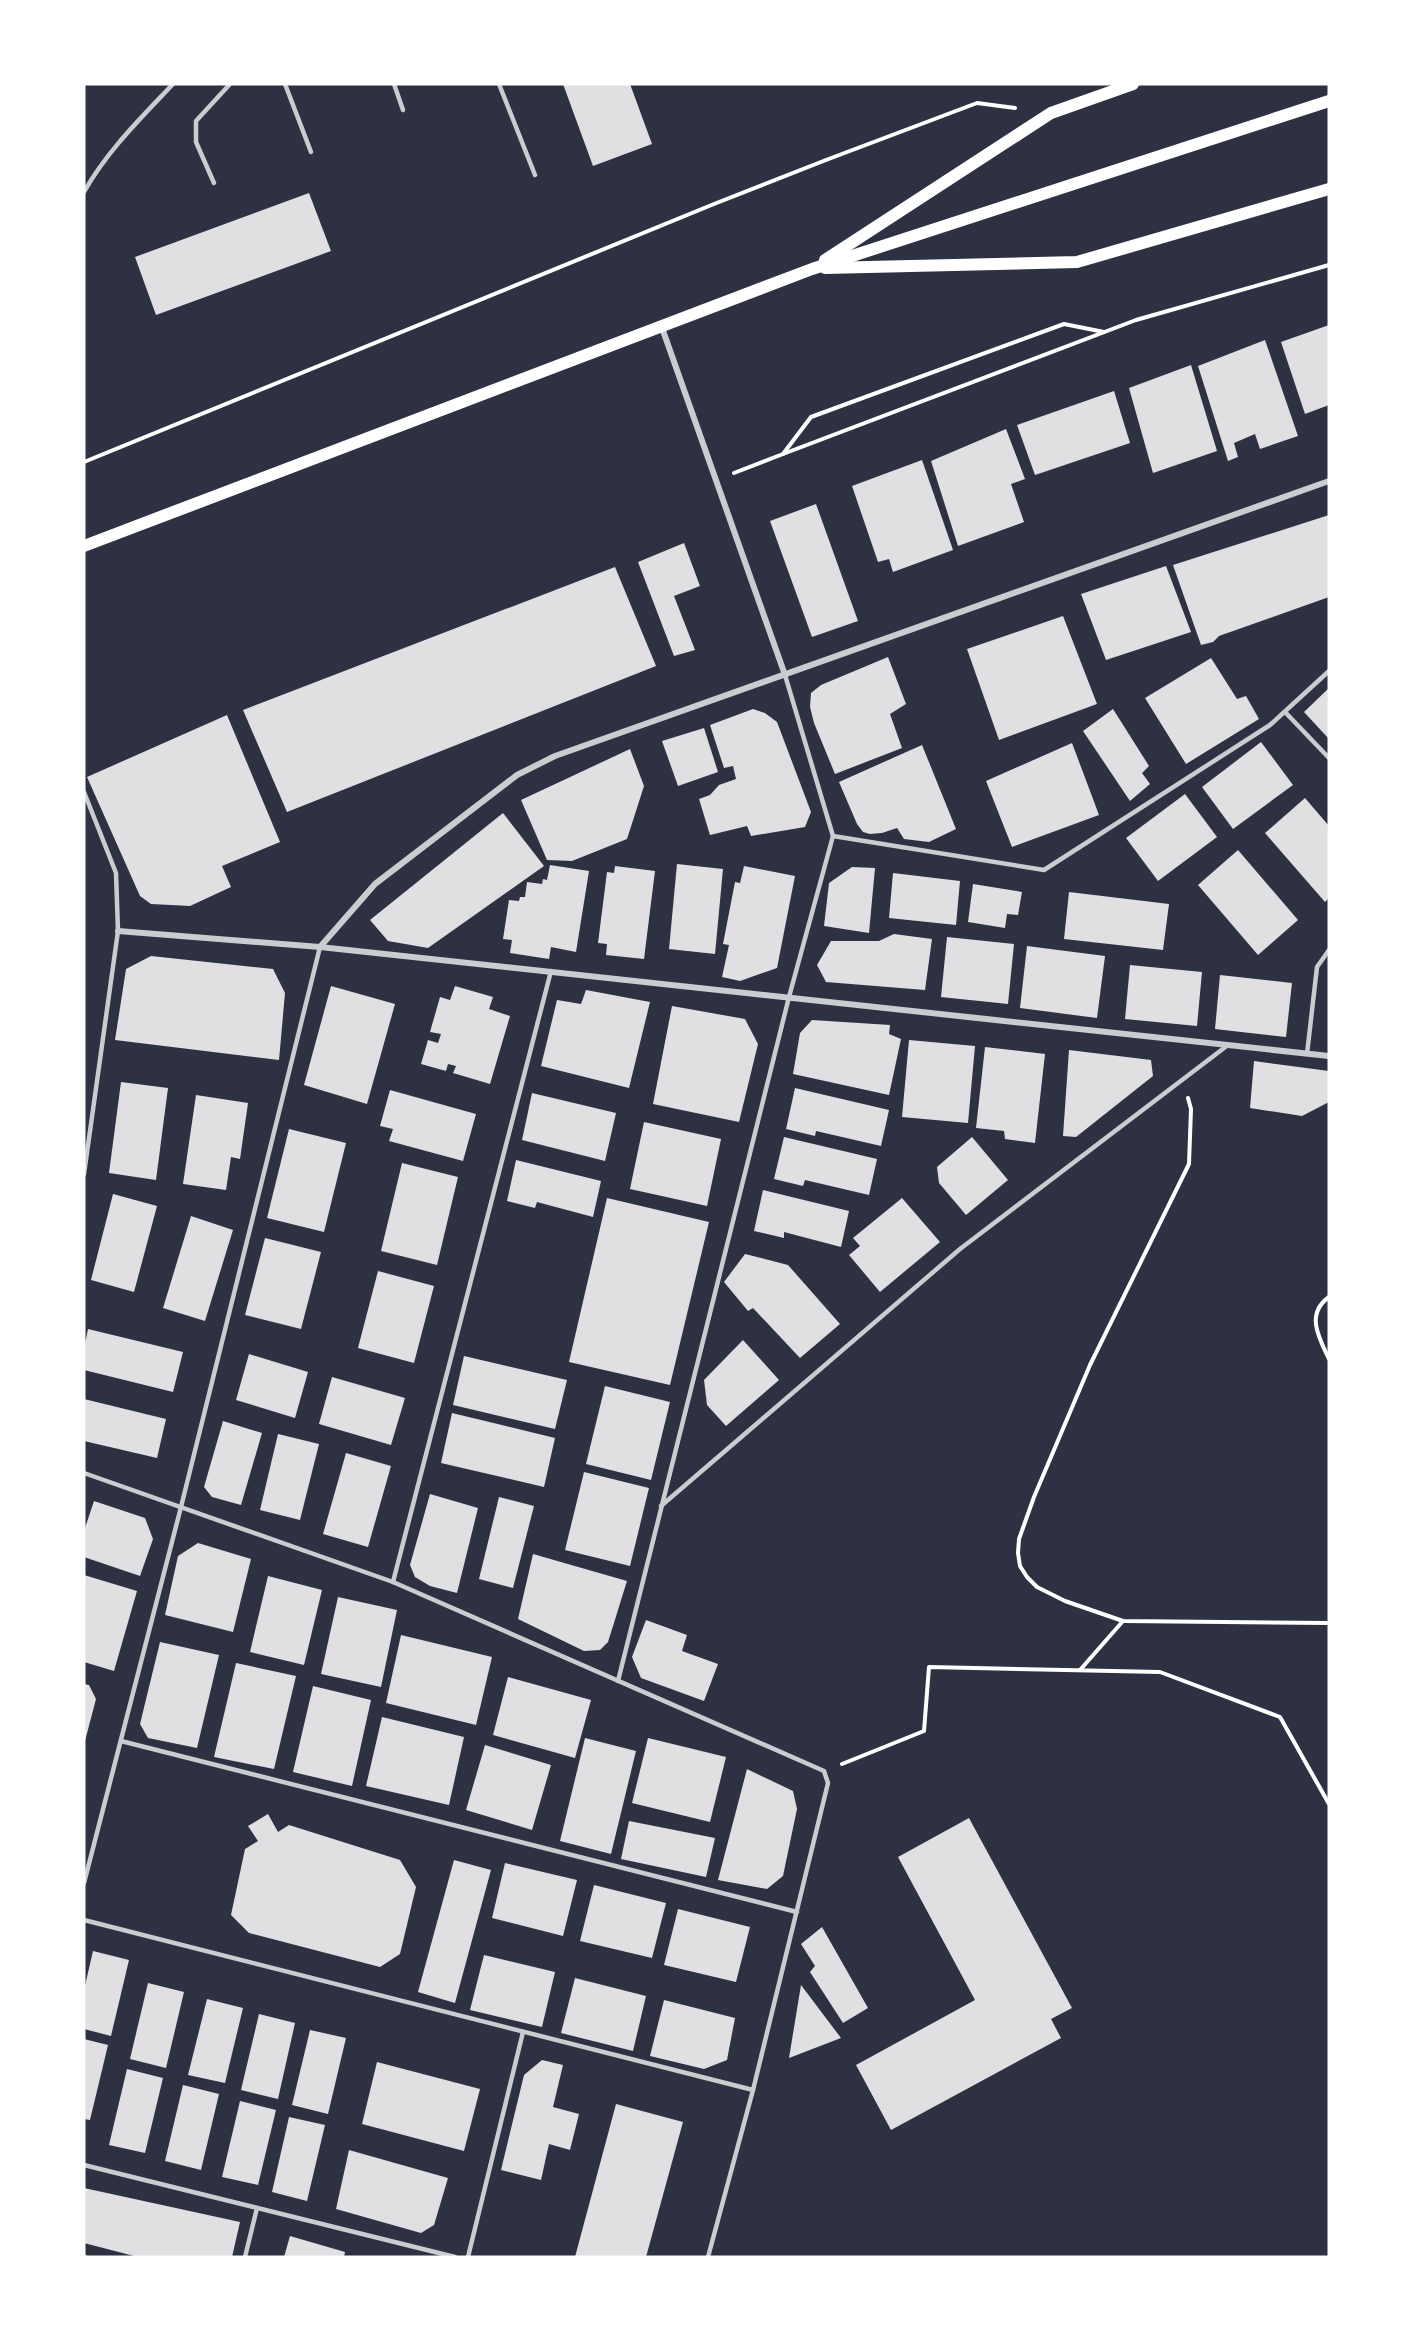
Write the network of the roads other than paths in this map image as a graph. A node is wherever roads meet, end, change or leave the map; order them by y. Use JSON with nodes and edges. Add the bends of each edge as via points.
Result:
{"nodes":[{"id":1,"x":173,"y":84,"type":"edge"},
{"id":2,"x":230,"y":84,"type":"edge"},
{"id":3,"x":285,"y":84,"type":"edge"},
{"id":4,"x":394,"y":84,"type":"edge"},
{"id":5,"x":499,"y":84,"type":"edge"},
{"id":6,"x":1132,"y":84,"type":"edge"},
{"id":7,"x":1329,"y":101,"type":"edge"},
{"id":8,"x":403,"y":110,"type":"dead end"},
{"id":9,"x":311,"y":152,"type":"dead end"},
{"id":10,"x":535,"y":175,"type":"dead end"},
{"id":11,"x":214,"y":183,"type":"dead end"},
{"id":12,"x":1329,"y":189,"type":"edge"},
{"id":13,"x":84,"y":192,"type":"edge"},
{"id":14,"x":812,"y":269,"type":"junction"},
{"id":15,"x":661,"y":325,"type":"junction"},
{"id":16,"x":1329,"y":481,"type":"edge"},
{"id":17,"x":84,"y":546,"type":"edge"},
{"id":18,"x":1329,"y":671,"type":"edge"},
{"id":19,"x":785,"y":675,"type":"junction"},
{"id":20,"x":1285,"y":712,"type":"junction"},
{"id":21,"x":1329,"y":758,"type":"edge"},
{"id":22,"x":84,"y":792,"type":"edge"},
{"id":23,"x":833,"y":836,"type":"junction"},
{"id":24,"x":118,"y":931,"type":"junction"},
{"id":25,"x":320,"y":947,"type":"junction"},
{"id":26,"x":1329,"y":950,"type":"edge"},
{"id":27,"x":551,"y":971,"type":"junction"},
{"id":28,"x":789,"y":997,"type":"junction"},
{"id":29,"x":1228,"y":1045,"type":"junction"},
{"id":30,"x":1307,"y":1054,"type":"junction"},
{"id":31,"x":1329,"y":1056,"type":"edge"},
{"id":32,"x":84,"y":1174,"type":"edge"},
{"id":33,"x":84,"y":1473,"type":"edge"},
{"id":34,"x":661,"y":1506,"type":"junction"},
{"id":35,"x":182,"y":1507,"type":"junction"},
{"id":36,"x":393,"y":1582,"type":"junction"},
{"id":37,"x":618,"y":1680,"type":"junction"},
{"id":38,"x":121,"y":1741,"type":"junction"},
{"id":39,"x":84,"y":1883,"type":"edge"},
{"id":40,"x":796,"y":1912,"type":"junction"},
{"id":41,"x":84,"y":1920,"type":"edge"},
{"id":42,"x":523,"y":2032,"type":"junction"},
{"id":43,"x":753,"y":2090,"type":"junction"},
{"id":44,"x":84,"y":2165,"type":"edge"},
{"id":45,"x":257,"y":2208,"type":"junction"},
{"id":46,"x":245,"y":2257,"type":"edge"},
{"id":47,"x":456,"y":2257,"type":"edge"},
{"id":48,"x":468,"y":2257,"type":"edge"},
{"id":49,"x":708,"y":2257,"type":"edge"}],
"edges":[{"from":1,"to":13,"type":"lane","via":[[95,172]]},
{"from":2,"to":11,"type":"lane","via":[[196,121],[196,142]]},
{"from":3,"to":9,"type":"lane"},
{"from":4,"to":8,"type":"lane"},
{"from":5,"to":10,"type":"lane"},
{"from":6,"to":14,"type":"main road","via":[[1051,113]]},
{"from":7,"to":14,"type":"main road"},
{"from":12,"to":14,"type":"main road","via":[[1077,262]]},
{"from":14,"to":15,"type":"main road"},
{"from":15,"to":17,"type":"main road"},
{"from":15,"to":19,"type":"street"},
{"from":16,"to":19,"type":"street"},
{"from":18,"to":20,"type":"lane"},
{"from":19,"to":23,"type":"lane"},
{"from":19,"to":25,"type":"street","via":[[555,756],[518,775],[375,884]]},
{"from":20,"to":21,"type":"lane"},
{"from":20,"to":23,"type":"lane","via":[[1044,870]]},
{"from":22,"to":24,"type":"lane","via":[[116,873]]},
{"from":23,"to":28,"type":"lane"},
{"from":24,"to":25,"type":"street"},
{"from":24,"to":32,"type":"lane"},
{"from":25,"to":27,"type":"street"},
{"from":25,"to":35,"type":"lane"},
{"from":26,"to":30,"type":"lane","via":[[1317,967]]},
{"from":27,"to":28,"type":"street"},
{"from":27,"to":36,"type":"lane"},
{"from":28,"to":29,"type":"street"},
{"from":28,"to":34,"type":"lane"},
{"from":29,"to":30,"type":"street"},
{"from":29,"to":34,"type":"lane","via":[[960,1249]]},
{"from":30,"to":31,"type":"street"},
{"from":33,"to":35,"type":"lane"},
{"from":34,"to":37,"type":"lane"},
{"from":35,"to":36,"type":"lane"},
{"from":35,"to":38,"type":"lane"},
{"from":36,"to":37,"type":"lane"},
{"from":37,"to":40,"type":"lane","via":[[824,1771],[828,1783]]},
{"from":38,"to":39,"type":"lane"},
{"from":38,"to":40,"type":"lane"},
{"from":40,"to":43,"type":"lane"},
{"from":41,"to":42,"type":"lane"},
{"from":42,"to":43,"type":"lane"},
{"from":42,"to":48,"type":"lane"},
{"from":43,"to":49,"type":"lane"},
{"from":44,"to":45,"type":"lane"},
{"from":45,"to":46,"type":"lane"},
{"from":45,"to":47,"type":"lane"}]}
